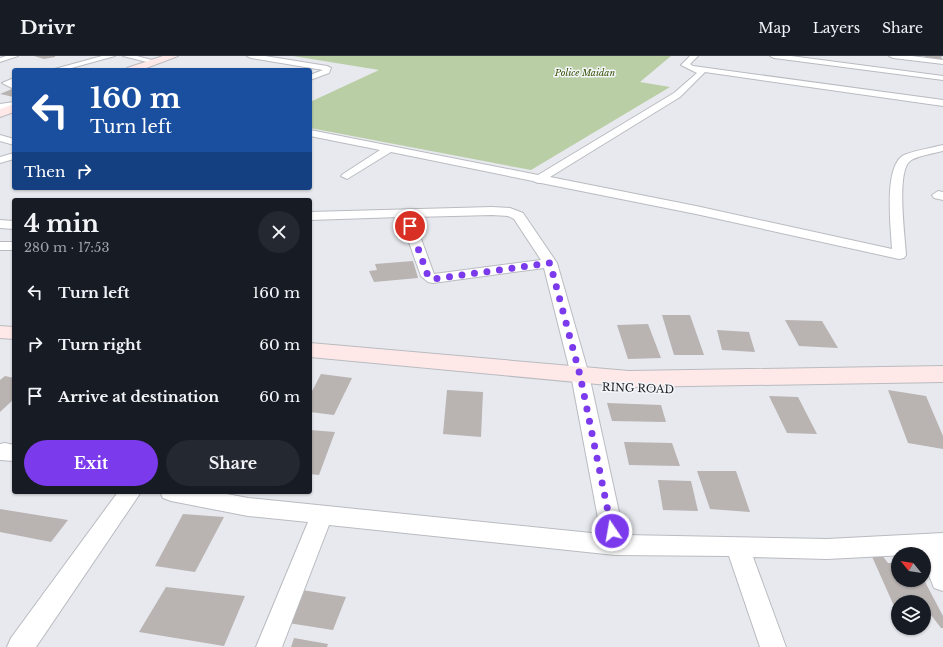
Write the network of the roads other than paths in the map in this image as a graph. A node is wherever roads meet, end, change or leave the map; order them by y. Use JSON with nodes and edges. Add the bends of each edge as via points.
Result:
{"nodes":[{"id":1,"x":14,"y":56,"type":"edge"},
{"id":2,"x":111,"y":56,"type":"edge"},
{"id":3,"x":127,"y":56,"type":"edge"},
{"id":4,"x":173,"y":56,"type":"edge"},
{"id":5,"x":251,"y":56,"type":"edge"},
{"id":6,"x":694,"y":56,"type":"edge"},
{"id":7,"x":774,"y":56,"type":"edge"},
{"id":8,"x":893,"y":56,"type":"edge"},
{"id":9,"x":0,"y":60,"type":"edge"},
{"id":10,"x":155,"y":62,"type":"junction"},
{"id":11,"x":284,"y":62,"type":"junction"},
{"id":12,"x":943,"y":62,"type":"edge"},
{"id":13,"x":269,"y":67,"type":"dead end"},
{"id":14,"x":63,"y":68,"type":"edge"},
{"id":15,"x":137,"y":68,"type":"edge"},
{"id":16,"x":692,"y":68,"type":"junction"},
{"id":17,"x":0,"y":76,"type":"edge"},
{"id":18,"x":312,"y":77,"type":"edge"},
{"id":19,"x":943,"y":78,"type":"edge"},
{"id":20,"x":10,"y":83,"type":"edge"},
{"id":21,"x":943,"y":103,"type":"edge"},
{"id":22,"x":12,"y":105,"type":"edge"},
{"id":23,"x":0,"y":107,"type":"edge"},
{"id":24,"x":12,"y":109,"type":"edge"},
{"id":25,"x":0,"y":113,"type":"edge"},
{"id":26,"x":312,"y":133,"type":"edge"},
{"id":27,"x":0,"y":138,"type":"edge"},
{"id":28,"x":12,"y":141,"type":"edge"},
{"id":29,"x":943,"y":148,"type":"edge"},
{"id":30,"x":389,"y":149,"type":"junction"},
{"id":31,"x":12,"y":157,"type":"edge"},
{"id":32,"x":0,"y":160,"type":"edge"},
{"id":33,"x":347,"y":176,"type":"dead end"},
{"id":34,"x":538,"y":180,"type":"junction"},
{"id":35,"x":405,"y":213,"type":"junction"},
{"id":36,"x":312,"y":216,"type":"edge"},
{"id":37,"x":0,"y":224,"type":"edge"},
{"id":38,"x":12,"y":225,"type":"edge"},
{"id":39,"x":0,"y":246,"type":"edge"},
{"id":40,"x":12,"y":246,"type":"edge"},
{"id":41,"x":550,"y":263,"type":"junction"},
{"id":42,"x":0,"y":321,"type":"edge"},
{"id":43,"x":12,"y":321,"type":"edge"},
{"id":44,"x":0,"y":332,"type":"edge"},
{"id":45,"x":12,"y":334,"type":"edge"},
{"id":46,"x":312,"y":350,"type":"edge"},
{"id":47,"x":312,"y":363,"type":"edge"},
{"id":48,"x":943,"y":374,"type":"edge"},
{"id":49,"x":581,"y":381,"type":"junction"},
{"id":50,"x":943,"y":386,"type":"edge"},
{"id":51,"x":0,"y":452,"type":"edge"},
{"id":52,"x":12,"y":453,"type":"edge"},
{"id":53,"x":129,"y":494,"type":"edge"},
{"id":54,"x":181,"y":494,"type":"edge"},
{"id":55,"x":322,"y":514,"type":"junction"},
{"id":56,"x":935,"y":543,"type":"edge"},
{"id":57,"x":615,"y":545,"type":"junction"},
{"id":58,"x":737,"y":546,"type":"junction"},
{"id":59,"x":943,"y":580,"type":"edge"},
{"id":60,"x":20,"y":647,"type":"edge"},
{"id":61,"x":269,"y":647,"type":"edge"},
{"id":62,"x":772,"y":647,"type":"edge"}],
"edges":[{"from":1,"to":9,"type":"street"},
{"from":2,"to":14,"type":"street"},
{"from":3,"to":10,"type":"street"},
{"from":4,"to":10,"type":"main road"},
{"from":5,"to":11,"type":"street"},
{"from":6,"to":16,"type":"street","via":[[685,65]]},
{"from":7,"to":19,"type":"street"},
{"from":8,"to":12,"type":"street"},
{"from":10,"to":15,"type":"main road"},
{"from":11,"to":13,"type":"street"},
{"from":11,"to":18,"type":"street","via":[[327,68],[326,71]]},
{"from":16,"to":21,"type":"street"},
{"from":16,"to":34,"type":"street","via":[[702,73],[677,95]]},
{"from":17,"to":20,"type":"street"},
{"from":22,"to":23,"type":"street"},
{"from":24,"to":25,"type":"main road"},
{"from":26,"to":30,"type":"street"},
{"from":27,"to":28,"type":"street"},
{"from":29,"to":34,"type":"street","via":[[907,158],[900,167],[896,180],[900,255],[696,210]]},
{"from":30,"to":33,"type":"street"},
{"from":30,"to":34,"type":"street"},
{"from":31,"to":32,"type":"street"},
{"from":35,"to":36,"type":"street"},
{"from":35,"to":41,"type":"street","via":[[510,212],[519,216]]},
{"from":35,"to":41,"type":"street","via":[[428,276],[433,279]]},
{"from":37,"to":38,"type":"street"},
{"from":39,"to":40,"type":"street"},
{"from":41,"to":49,"type":"street"},
{"from":42,"to":43,"type":"main road"},
{"from":44,"to":45,"type":"main road"},
{"from":46,"to":49,"type":"main road"},
{"from":47,"to":49,"type":"main road","name":"RING ROAD"},
{"from":48,"to":49,"type":"main road"},
{"from":49,"to":50,"type":"main road","name":"RING ROAD","via":[[634,389],[751,390]]},
{"from":49,"to":57,"type":"street"},
{"from":51,"to":52,"type":"street"},
{"from":53,"to":60,"type":"street"},
{"from":54,"to":55,"type":"street","via":[[248,507]]},
{"from":55,"to":57,"type":"street"},
{"from":55,"to":61,"type":"street"},
{"from":56,"to":58,"type":"street","via":[[827,549]]},
{"from":56,"to":59,"type":"street"},
{"from":57,"to":58,"type":"street"},
{"from":58,"to":62,"type":"street"}]}
